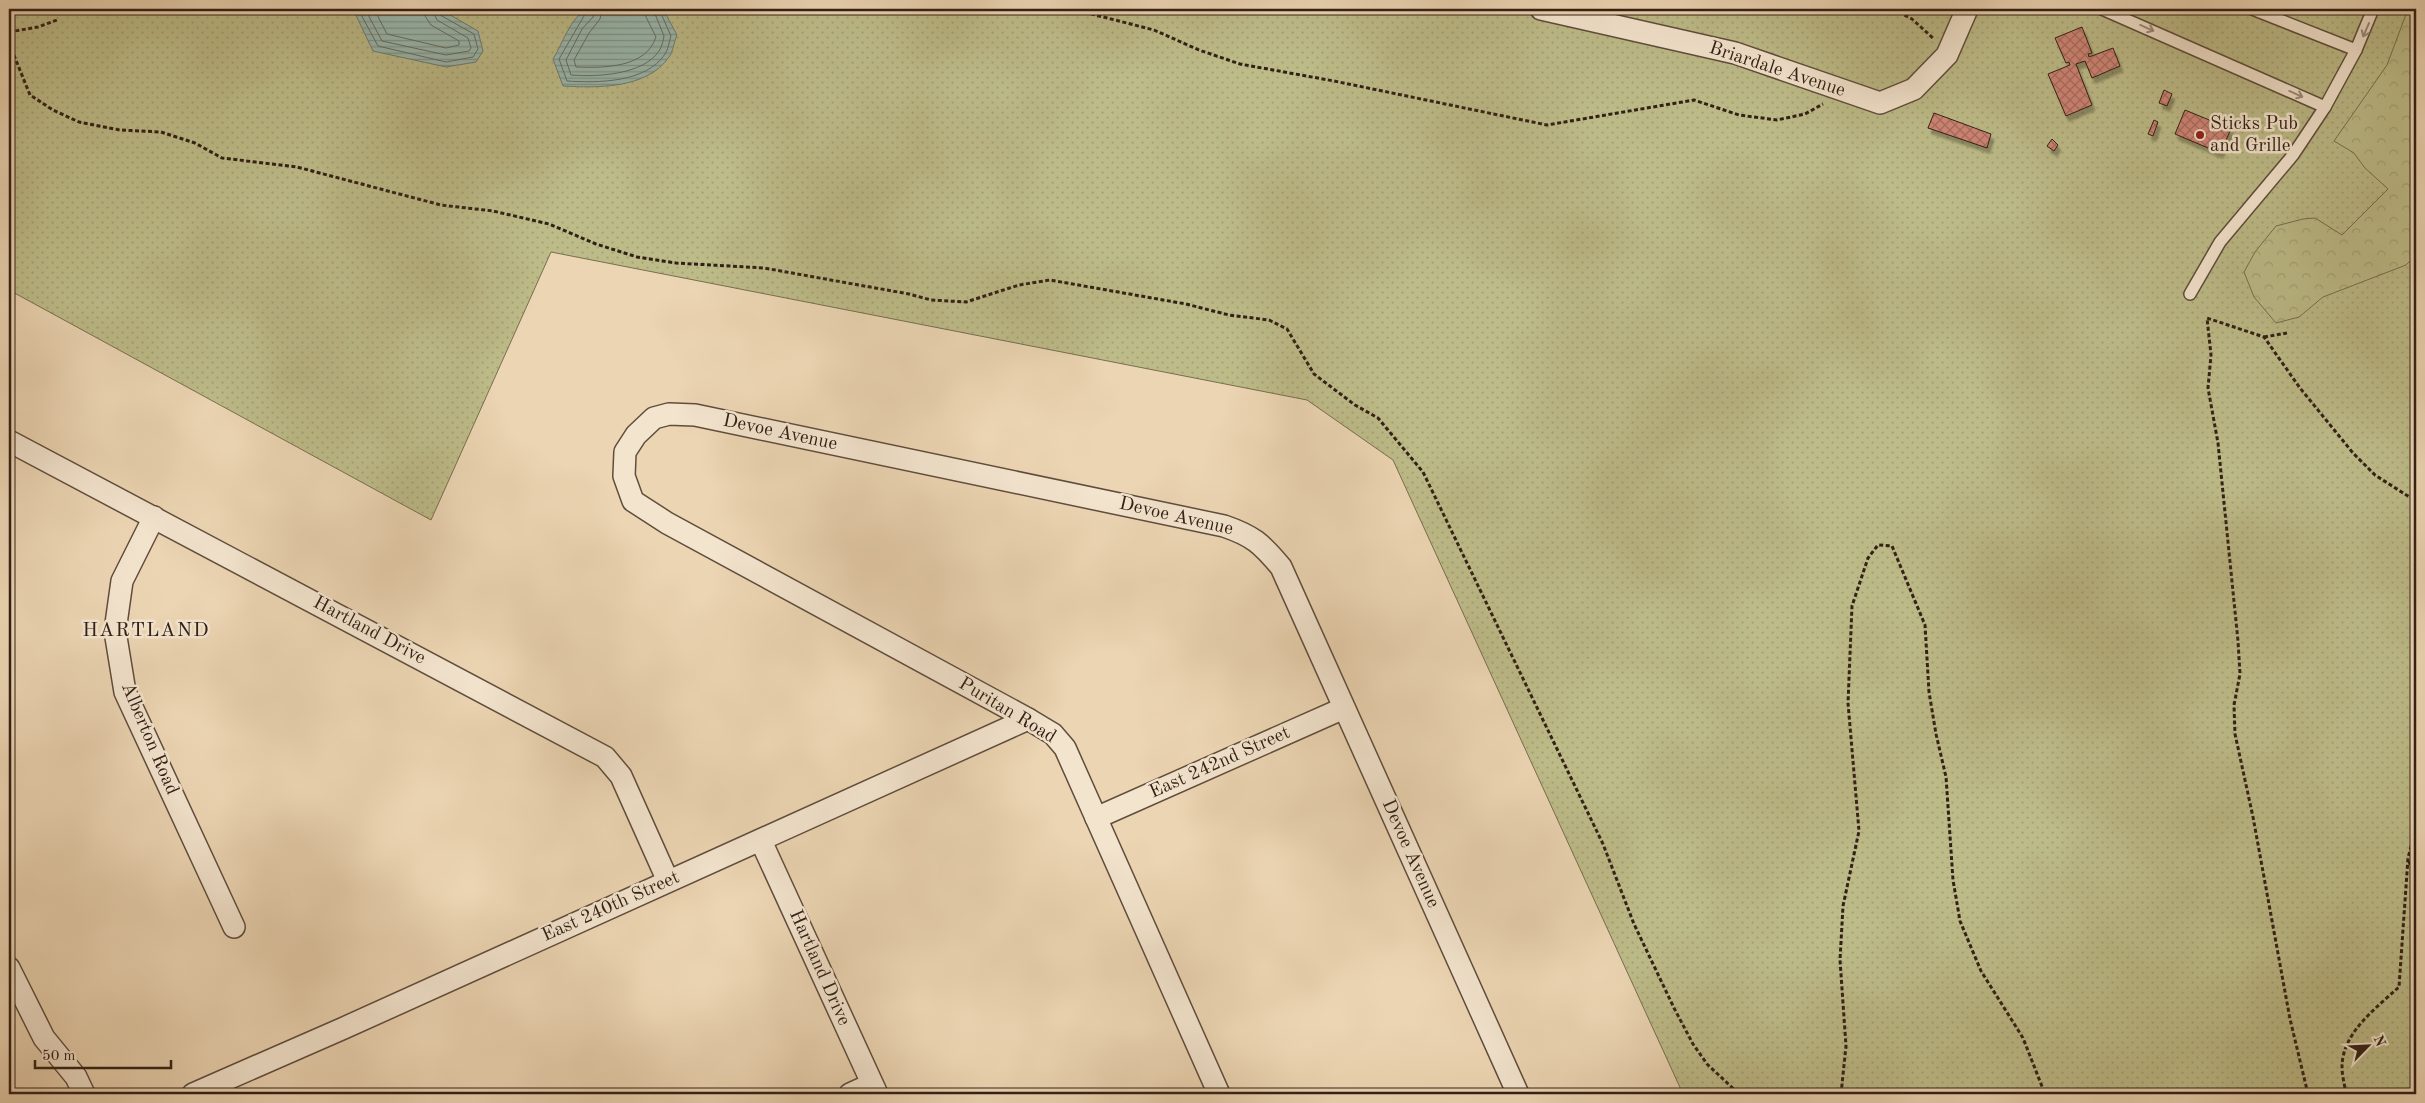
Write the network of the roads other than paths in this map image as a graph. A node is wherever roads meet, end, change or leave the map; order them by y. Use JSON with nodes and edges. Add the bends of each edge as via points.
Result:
{"nodes":[{"id":1,"x":1541,"y":9,"type":"edge"},
{"id":2,"x":1967,"y":9,"type":"edge"},
{"id":3,"x":2102,"y":9,"type":"edge"},
{"id":4,"x":2252,"y":9,"type":"edge"},
{"id":5,"x":2373,"y":9,"type":"edge"},
{"id":6,"x":2356,"y":50,"type":"junction"},
{"id":7,"x":2325,"y":107,"type":"junction"},
{"id":8,"x":2190,"y":294,"type":"dead end"},
{"id":9,"x":9,"y":441,"type":"edge"},
{"id":10,"x":154,"y":517,"type":"junction"},
{"id":11,"x":667,"y":523,"type":"joint"},
{"id":12,"x":1344,"y":708,"type":"junction"},
{"id":13,"x":1028,"y":719,"type":"junction"},
{"id":14,"x":1096,"y":818,"type":"junction"},
{"id":15,"x":761,"y":841,"type":"junction"},
{"id":16,"x":668,"y":881,"type":"junction"},
{"id":17,"x":234,"y":927,"type":"dead end"},
{"id":18,"x":9,"y":968,"type":"edge"},
{"id":19,"x":874,"y":1089,"type":"edge"},
{"id":20,"x":84,"y":1094,"type":"edge"},
{"id":21,"x":193,"y":1094,"type":"edge"},
{"id":22,"x":850,"y":1094,"type":"edge"},
{"id":23,"x":1220,"y":1094,"type":"edge"},
{"id":24,"x":1518,"y":1094,"type":"edge"}],
"edges":[{"from":1,"to":2,"type":"street","name":"Briardale Avenue","via":[[1735,53],[1880,103],[1914,89],[1947,55]]},
{"from":3,"to":7,"type":"lane","one_way":true},
{"from":4,"to":6,"type":"lane"},
{"from":5,"to":6,"type":"lane","one_way":true},
{"from":6,"to":7,"type":"lane"},
{"from":7,"to":8,"type":"lane","via":[[2294,155],[2220,242]]},
{"from":9,"to":10,"type":"street","name":"Hartland Drive"},
{"from":10,"to":16,"type":"street","name":"Hartland Drive","via":[[605,757],[621,776]]},
{"from":10,"to":17,"type":"street","name":"Alberton Road","via":[[122,581],[116,631],[125,692]]},
{"from":11,"to":12,"type":"street","name":"Devoe Avenue","via":[[634,501],[624,476],[625,452],[636,435],[654,418],[668,414],[696,416],[1224,526],[1248,534],[1281,567]]},
{"from":11,"to":13,"type":"street","name":"Puritan Road"},
{"from":12,"to":14,"type":"street","name":"East 242nd Street"},
{"from":12,"to":24,"type":"street","name":"Devoe Avenue"},
{"from":13,"to":14,"type":"street","name":"Puritan Road","via":[[1053,734],[1064,748]]},
{"from":13,"to":15,"type":"street","name":"East 240th Street"},
{"from":14,"to":23,"type":"street","name":"Puritan Road"},
{"from":15,"to":16,"type":"street","name":"East 240th Street"},
{"from":15,"to":19,"type":"street","name":"Hartland Drive"},
{"from":16,"to":21,"type":"street","name":"East 240th Street"},
{"from":18,"to":20,"type":"street","via":[[44,1038],[76,1077]]},
{"from":19,"to":22,"type":"street"}]}
